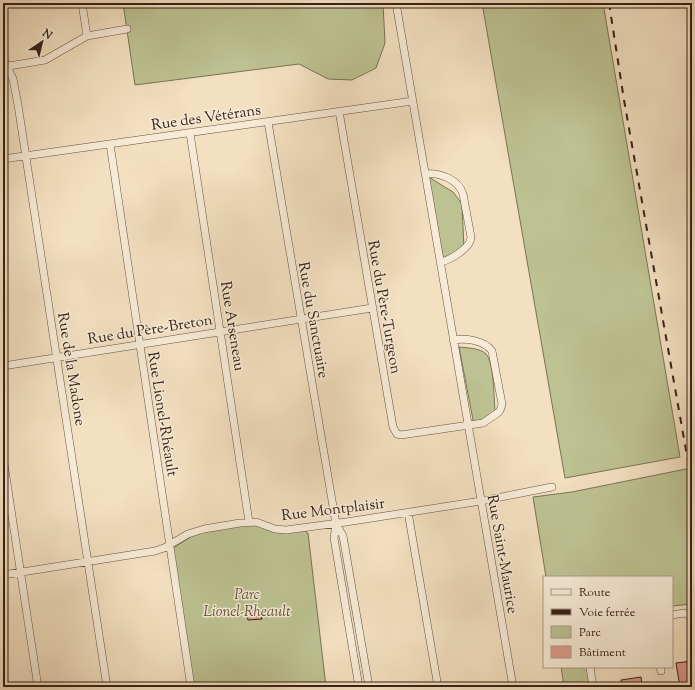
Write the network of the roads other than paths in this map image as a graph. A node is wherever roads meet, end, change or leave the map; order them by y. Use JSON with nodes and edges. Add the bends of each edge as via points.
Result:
{"nodes":[{"id":1,"x":82,"y":3,"type":"edge"},
{"id":2,"x":396,"y":3,"type":"edge"},
{"id":3,"x":127,"y":29,"type":"dead end"},
{"id":4,"x":87,"y":36,"type":"junction"},
{"id":5,"x":3,"y":58,"type":"edge"},
{"id":6,"x":5,"y":66,"type":"edge"},
{"id":7,"x":413,"y":101,"type":"junction"},
{"id":8,"x":339,"y":111,"type":"junction"},
{"id":9,"x":268,"y":122,"type":"junction"},
{"id":10,"x":190,"y":133,"type":"junction"},
{"id":11,"x":110,"y":144,"type":"junction"},
{"id":12,"x":26,"y":156,"type":"junction"},
{"id":13,"x":3,"y":159,"type":"edge"},
{"id":14,"x":426,"y":174,"type":"junction"},
{"id":15,"x":441,"y":262,"type":"junction"},
{"id":16,"x":372,"y":308,"type":"junction"},
{"id":17,"x":301,"y":319,"type":"junction"},
{"id":18,"x":220,"y":332,"type":"junction"},
{"id":19,"x":454,"y":340,"type":"junction"},
{"id":20,"x":140,"y":344,"type":"junction"},
{"id":21,"x":57,"y":357,"type":"junction"},
{"id":22,"x":3,"y":366,"type":"edge"},
{"id":23,"x":468,"y":426,"type":"junction"},
{"id":24,"x":3,"y":457,"type":"edge"},
{"id":25,"x":552,"y":487,"type":"dead end"},
{"id":26,"x":481,"y":501,"type":"junction"},
{"id":27,"x":408,"y":512,"type":"junction"},
{"id":28,"x":249,"y":522,"type":"junction"},
{"id":29,"x":336,"y":524,"type":"junction"},
{"id":30,"x":169,"y":544,"type":"junction"},
{"id":31,"x":88,"y":562,"type":"junction"},
{"id":32,"x":20,"y":572,"type":"junction"},
{"id":33,"x":3,"y":575,"type":"edge"},
{"id":34,"x":673,"y":615,"type":"edge"},
{"id":35,"x":692,"y":616,"type":"edge"},
{"id":36,"x":360,"y":638,"type":"junction"},
{"id":37,"x":351,"y":640,"type":"junction"},
{"id":38,"x":590,"y":668,"type":"edge"},
{"id":39,"x":38,"y":687,"type":"edge"},
{"id":40,"x":107,"y":687,"type":"edge"},
{"id":41,"x":191,"y":687,"type":"edge"},
{"id":42,"x":359,"y":687,"type":"edge"},
{"id":43,"x":369,"y":687,"type":"edge"},
{"id":44,"x":438,"y":687,"type":"edge"},
{"id":45,"x":512,"y":687,"type":"edge"},
{"id":46,"x":593,"y":687,"type":"edge"}],
"edges":[{"from":1,"to":4,"type":"street"},
{"from":2,"to":7,"type":"street","name":"Rue Saint-Maurice"},
{"from":3,"to":4,"type":"street"},
{"from":4,"to":6,"type":"street","via":[[48,59]]},
{"from":5,"to":6,"type":"street","name":"Rue de la Madone"},
{"from":6,"to":12,"type":"street","name":"Rue de la Madone","via":[[13,79]]},
{"from":7,"to":8,"type":"street","name":"Rue des Vétérans"},
{"from":7,"to":14,"type":"street","name":"Rue Saint-Maurice"},
{"from":8,"to":9,"type":"street","name":"Rue des Vétérans"},
{"from":8,"to":16,"type":"street","name":"Rue du Père-Turgeon"},
{"from":9,"to":10,"type":"street","name":"Rue des Vétérans"},
{"from":9,"to":17,"type":"street","name":"Rue du Sanctuaire"},
{"from":10,"to":11,"type":"street","name":"Rue des Vétérans"},
{"from":10,"to":18,"type":"street","name":"Rue Arseneau"},
{"from":11,"to":12,"type":"street","name":"Rue des Vétérans"},
{"from":11,"to":20,"type":"street","name":"Rue Lionel-Rhéault"},
{"from":12,"to":13,"type":"street","name":"Rue des Vétérans"},
{"from":12,"to":21,"type":"street","name":"Rue de la Madone"},
{"from":14,"to":15,"type":"street","name":"Rue Saint-Maurice"},
{"from":14,"to":15,"type":"street","via":[[440,174],[459,186],[463,192],[471,237],[466,247],[450,259]]},
{"from":15,"to":19,"type":"street","name":"Rue Saint-Maurice"},
{"from":16,"to":17,"type":"street","name":"Rue du Père-Breton"},
{"from":16,"to":23,"type":"street","name":"Rue du Père-Turgeon","via":[[392,427],[395,432],[401,435]]},
{"from":17,"to":18,"type":"street","name":"Rue du Père-Breton"},
{"from":17,"to":29,"type":"street","name":"Rue du Sanctuaire"},
{"from":18,"to":20,"type":"street","name":"Rue du Père-Breton"},
{"from":18,"to":28,"type":"street","name":"Rue Arseneau"},
{"from":19,"to":23,"type":"street","name":"Rue Saint-Maurice"},
{"from":19,"to":23,"type":"street","via":[[467,339],[491,349],[502,404],[497,414],[486,422]]},
{"from":20,"to":21,"type":"street","name":"Rue du Père-Breton"},
{"from":20,"to":30,"type":"street","name":"Rue Lionel-Rhéault"},
{"from":21,"to":22,"type":"street","name":"Rue du Père-Breton"},
{"from":21,"to":31,"type":"street","name":"Rue de la Madone"},
{"from":23,"to":26,"type":"street","name":"Rue Saint-Maurice"},
{"from":24,"to":32,"type":"street"},
{"from":25,"to":26,"type":"street","name":"Rue Montplaisir"},
{"from":26,"to":27,"type":"street","name":"Rue Montplaisir"},
{"from":26,"to":45,"type":"street","name":"Rue Saint-Maurice"},
{"from":27,"to":29,"type":"street","name":"Rue Montplaisir"},
{"from":27,"to":44,"type":"street"},
{"from":28,"to":29,"type":"street","name":"Rue Montplaisir","via":[[282,530]]},
{"from":28,"to":30,"type":"street","name":"Rue Montplaisir","via":[[193,532]]},
{"from":29,"to":36,"type":"street","name":"Rue du Sanctuaire","via":[[343,536]]},
{"from":29,"to":37,"type":"street","name":"Rue du Sanctuaire","via":[[334,538]]},
{"from":30,"to":31,"type":"street","name":"Rue Montplaisir","via":[[155,551]]},
{"from":30,"to":41,"type":"street","name":"Rue Lionel-Rhéault"},
{"from":31,"to":32,"type":"street","name":"Rue Montplaisir"},
{"from":31,"to":40,"type":"street","name":"Rue de la Madone"},
{"from":32,"to":33,"type":"street","name":"Rue Montplaisir"},
{"from":32,"to":39,"type":"street"},
{"from":34,"to":35,"type":"street","via":[[684,613]]},
{"from":36,"to":37,"type":"street"},
{"from":36,"to":43,"type":"street","name":"Rue du Sanctuaire"},
{"from":37,"to":42,"type":"street","name":"Rue du Sanctuaire"},
{"from":38,"to":46,"type":"street"}]}
